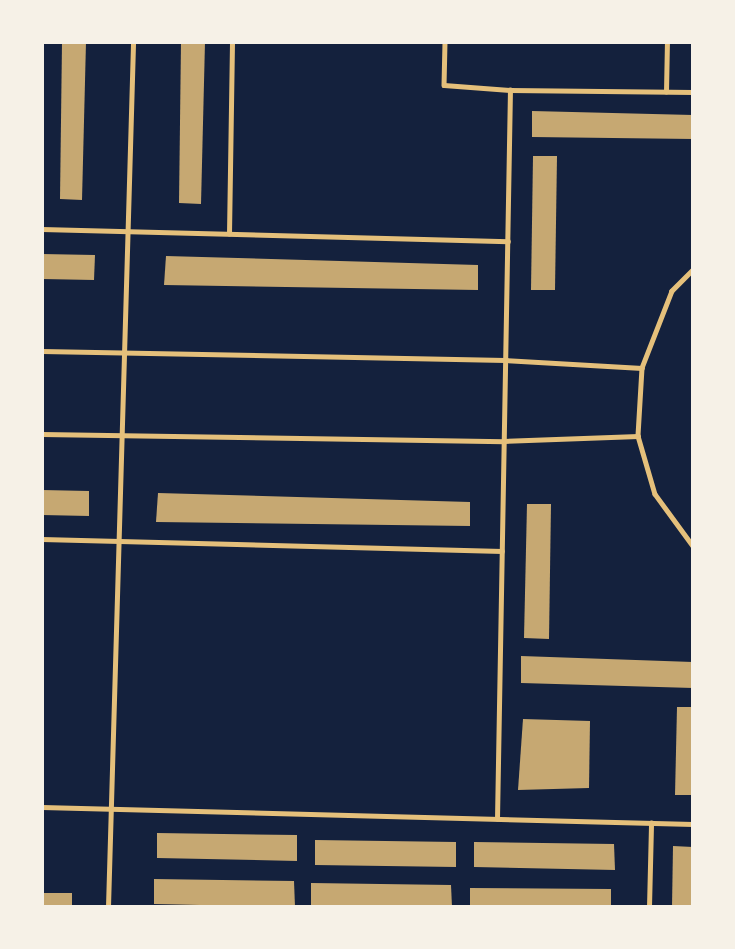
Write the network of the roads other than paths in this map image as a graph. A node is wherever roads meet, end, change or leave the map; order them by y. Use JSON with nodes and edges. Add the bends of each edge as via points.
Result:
{"nodes":[{"id":1,"x":134,"y":42,"type":"edge"},
{"id":2,"x":232,"y":42,"type":"edge"},
{"id":3,"x":445,"y":42,"type":"edge"},
{"id":4,"x":667,"y":42,"type":"edge"},
{"id":5,"x":510,"y":90,"type":"junction"},
{"id":6,"x":666,"y":92,"type":"junction"},
{"id":7,"x":693,"y":92,"type":"edge"},
{"id":8,"x":42,"y":229,"type":"edge"},
{"id":9,"x":128,"y":231,"type":"junction"},
{"id":10,"x":229,"y":234,"type":"junction"},
{"id":11,"x":508,"y":241,"type":"junction"},
{"id":12,"x":693,"y":270,"type":"edge"},
{"id":13,"x":42,"y":351,"type":"edge"},
{"id":14,"x":125,"y":354,"type":"junction"},
{"id":15,"x":505,"y":360,"type":"junction"},
{"id":16,"x":642,"y":368,"type":"junction"},
{"id":17,"x":42,"y":434,"type":"edge"},
{"id":18,"x":638,"y":436,"type":"junction"},
{"id":19,"x":123,"y":437,"type":"junction"},
{"id":20,"x":504,"y":441,"type":"junction"},
{"id":21,"x":42,"y":539,"type":"edge"},
{"id":22,"x":120,"y":541,"type":"junction"},
{"id":23,"x":693,"y":546,"type":"edge"},
{"id":24,"x":502,"y":551,"type":"junction"},
{"id":25,"x":42,"y":807,"type":"edge"},
{"id":26,"x":111,"y":809,"type":"junction"},
{"id":27,"x":497,"y":819,"type":"junction"},
{"id":28,"x":651,"y":823,"type":"junction"},
{"id":29,"x":693,"y":824,"type":"edge"},
{"id":30,"x":108,"y":907,"type":"edge"},
{"id":31,"x":649,"y":907,"type":"edge"}],
"edges":[{"from":1,"to":9,"type":"lane"},
{"from":2,"to":10,"type":"lane"},
{"from":3,"to":5,"type":"lane","via":[[444,85]]},
{"from":4,"to":6,"type":"lane"},
{"from":5,"to":6,"type":"lane"},
{"from":5,"to":11,"type":"lane"},
{"from":6,"to":7,"type":"lane"},
{"from":8,"to":9,"type":"lane"},
{"from":9,"to":10,"type":"lane"},
{"from":9,"to":14,"type":"lane"},
{"from":10,"to":11,"type":"lane"},
{"from":11,"to":15,"type":"lane"},
{"from":12,"to":16,"type":"lane","via":[[672,291]]},
{"from":13,"to":14,"type":"lane"},
{"from":14,"to":15,"type":"lane"},
{"from":14,"to":19,"type":"lane"},
{"from":15,"to":16,"type":"lane"},
{"from":15,"to":20,"type":"lane"},
{"from":16,"to":18,"type":"lane"},
{"from":17,"to":19,"type":"lane"},
{"from":18,"to":20,"type":"lane"},
{"from":18,"to":23,"type":"lane","via":[[655,494]]},
{"from":19,"to":20,"type":"lane"},
{"from":19,"to":22,"type":"lane"},
{"from":20,"to":24,"type":"lane"},
{"from":21,"to":22,"type":"lane"},
{"from":22,"to":24,"type":"lane"},
{"from":22,"to":26,"type":"lane"},
{"from":24,"to":27,"type":"lane"},
{"from":25,"to":26,"type":"lane"},
{"from":26,"to":27,"type":"lane"},
{"from":26,"to":30,"type":"lane"},
{"from":27,"to":28,"type":"lane"},
{"from":28,"to":29,"type":"lane"},
{"from":28,"to":31,"type":"lane"}]}
